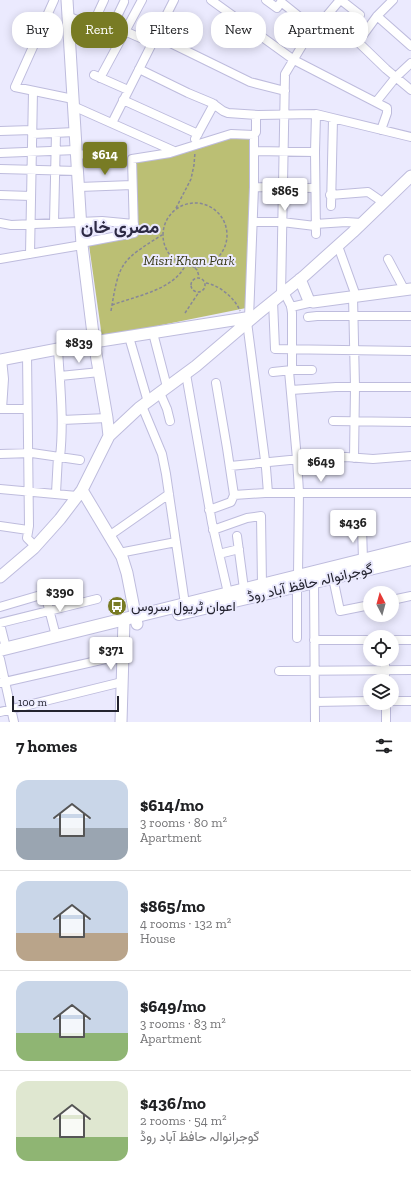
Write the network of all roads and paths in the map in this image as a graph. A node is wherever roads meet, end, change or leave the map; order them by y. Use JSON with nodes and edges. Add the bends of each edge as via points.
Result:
{"nodes":[{"id":1,"x":54,"y":0,"type":"edge"},
{"id":2,"x":66,"y":0,"type":"edge"},
{"id":3,"x":104,"y":0,"type":"edge"},
{"id":4,"x":142,"y":0,"type":"edge"},
{"id":5,"x":174,"y":0,"type":"edge"},
{"id":6,"x":211,"y":0,"type":"edge"},
{"id":7,"x":266,"y":0,"type":"edge"},
{"id":8,"x":340,"y":0,"type":"edge"},
{"id":9,"x":393,"y":0,"type":"edge"},
{"id":10,"x":124,"y":2,"type":"dead end"},
{"id":11,"x":98,"y":12,"type":"edge"},
{"id":12,"x":119,"y":12,"type":"edge"},
{"id":13,"x":168,"y":12,"type":"edge"},
{"id":14,"x":294,"y":12,"type":"edge"},
{"id":15,"x":330,"y":12,"type":"edge"},
{"id":16,"x":356,"y":12,"type":"edge"},
{"id":17,"x":67,"y":16,"type":"junction"},
{"id":18,"x":377,"y":16,"type":"junction"},
{"id":19,"x":71,"y":18,"type":"edge"},
{"id":20,"x":128,"y":26,"type":"edge"},
{"id":21,"x":368,"y":28,"type":"edge"},
{"id":22,"x":411,"y":34,"type":"edge"},
{"id":23,"x":408,"y":43,"type":"edge"},
{"id":24,"x":115,"y":48,"type":"edge"},
{"id":25,"x":150,"y":48,"type":"edge"},
{"id":26,"x":174,"y":48,"type":"edge"},
{"id":27,"x":301,"y":48,"type":"edge"},
{"id":28,"x":365,"y":48,"type":"edge"},
{"id":29,"x":294,"y":60,"type":"junction"},
{"id":30,"x":411,"y":63,"type":"edge"},
{"id":31,"x":139,"y":69,"type":"junction"},
{"id":32,"x":396,"y":77,"type":"junction"},
{"id":33,"x":128,"y":90,"type":"junction"},
{"id":34,"x":411,"y":90,"type":"edge"},
{"id":35,"x":33,"y":91,"type":"junction"},
{"id":36,"x":285,"y":91,"type":"junction"},
{"id":37,"x":123,"y":100,"type":"junction"},
{"id":38,"x":376,"y":102,"type":"junction"},
{"id":39,"x":73,"y":103,"type":"junction"},
{"id":40,"x":214,"y":104,"type":"junction"},
{"id":41,"x":316,"y":114,"type":"junction"},
{"id":42,"x":256,"y":115,"type":"junction"},
{"id":43,"x":284,"y":115,"type":"junction"},
{"id":44,"x":333,"y":119,"type":"junction"},
{"id":45,"x":112,"y":123,"type":"junction"},
{"id":46,"x":381,"y":130,"type":"junction"},
{"id":47,"x":0,"y":131,"type":"edge"},
{"id":48,"x":32,"y":132,"type":"junction"},
{"id":49,"x":75,"y":132,"type":"junction"},
{"id":50,"x":56,"y":133,"type":"junction"},
{"id":51,"x":198,"y":134,"type":"junction"},
{"id":52,"x":254,"y":135,"type":"junction"},
{"id":53,"x":411,"y":137,"type":"edge"},
{"id":54,"x":193,"y":145,"type":"junction"},
{"id":55,"x":56,"y":151,"type":"junction"},
{"id":56,"x":174,"y":151,"type":"junction"},
{"id":57,"x":254,"y":151,"type":"junction"},
{"id":58,"x":284,"y":151,"type":"junction"},
{"id":59,"x":31,"y":152,"type":"junction"},
{"id":60,"x":76,"y":152,"type":"junction"},
{"id":61,"x":315,"y":152,"type":"junction"},
{"id":62,"x":0,"y":153,"type":"edge"},
{"id":63,"x":102,"y":153,"type":"dead end"},
{"id":64,"x":0,"y":169,"type":"edge"},
{"id":65,"x":31,"y":170,"type":"junction"},
{"id":66,"x":55,"y":171,"type":"junction"},
{"id":67,"x":78,"y":171,"type":"junction"},
{"id":68,"x":411,"y":176,"type":"edge"},
{"id":69,"x":132,"y":185,"type":"junction"},
{"id":70,"x":78,"y":187,"type":"junction"},
{"id":71,"x":254,"y":187,"type":"junction"},
{"id":72,"x":283,"y":187,"type":"junction"},
{"id":73,"x":315,"y":188,"type":"junction"},
{"id":74,"x":0,"y":195,"type":"edge"},
{"id":75,"x":330,"y":195,"type":"junction"},
{"id":76,"x":31,"y":196,"type":"junction"},
{"id":77,"x":384,"y":203,"type":"junction"},
{"id":78,"x":331,"y":206,"type":"dead end"},
{"id":79,"x":176,"y":208,"type":"junction"},
{"id":80,"x":80,"y":222,"type":"junction"},
{"id":81,"x":253,"y":222,"type":"junction"},
{"id":82,"x":282,"y":222,"type":"junction"},
{"id":83,"x":0,"y":223,"type":"edge"},
{"id":84,"x":54,"y":223,"type":"junction"},
{"id":85,"x":362,"y":223,"type":"junction"},
{"id":86,"x":31,"y":224,"type":"junction"},
{"id":87,"x":134,"y":224,"type":"junction"},
{"id":88,"x":315,"y":228,"type":"junction"},
{"id":89,"x":162,"y":235,"type":"junction"},
{"id":90,"x":82,"y":244,"type":"junction"},
{"id":91,"x":338,"y":246,"type":"junction"},
{"id":92,"x":30,"y":254,"type":"junction"},
{"id":93,"x":388,"y":258,"type":"dead end"},
{"id":94,"x":0,"y":259,"type":"edge"},
{"id":95,"x":185,"y":266,"type":"junction"},
{"id":96,"x":195,"y":268,"type":"junction"},
{"id":97,"x":199,"y":277,"type":"junction"},
{"id":98,"x":300,"y":279,"type":"junction"},
{"id":99,"x":206,"y":283,"type":"junction"},
{"id":100,"x":408,"y":289,"type":"edge"},
{"id":101,"x":198,"y":292,"type":"junction"},
{"id":102,"x":279,"y":296,"type":"junction"},
{"id":103,"x":354,"y":296,"type":"junction"},
{"id":104,"x":314,"y":302,"type":"junction"},
{"id":105,"x":112,"y":305,"type":"junction"},
{"id":106,"x":291,"y":307,"type":"junction"},
{"id":107,"x":111,"y":311,"type":"dead end"},
{"id":108,"x":185,"y":313,"type":"dead end"},
{"id":109,"x":354,"y":316,"type":"junction"},
{"id":110,"x":411,"y":316,"type":"edge"},
{"id":111,"x":248,"y":319,"type":"junction"},
{"id":112,"x":153,"y":333,"type":"junction"},
{"id":113,"x":129,"y":337,"type":"junction"},
{"id":114,"x":94,"y":342,"type":"junction"},
{"id":115,"x":58,"y":349,"type":"junction"},
{"id":116,"x":292,"y":350,"type":"junction"},
{"id":117,"x":354,"y":351,"type":"junction"},
{"id":118,"x":411,"y":351,"type":"edge"},
{"id":119,"x":27,"y":354,"type":"junction"},
{"id":120,"x":1,"y":359,"type":"edge"},
{"id":121,"x":291,"y":370,"type":"junction"},
{"id":122,"x":312,"y":370,"type":"dead end"},
{"id":123,"x":100,"y":372,"type":"junction"},
{"id":124,"x":273,"y":372,"type":"dead end"},
{"id":125,"x":186,"y":374,"type":"junction"},
{"id":126,"x":60,"y":376,"type":"junction"},
{"id":127,"x":216,"y":384,"type":"dead end"},
{"id":128,"x":355,"y":387,"type":"junction"},
{"id":129,"x":411,"y":387,"type":"edge"},
{"id":130,"x":164,"y":390,"type":"junction"},
{"id":131,"x":291,"y":390,"type":"junction"},
{"id":132,"x":145,"y":404,"type":"junction"},
{"id":133,"x":1,"y":409,"type":"edge"},
{"id":134,"x":27,"y":409,"type":"junction"},
{"id":135,"x":107,"y":418,"type":"junction"},
{"id":136,"x":62,"y":420,"type":"junction"},
{"id":137,"x":170,"y":421,"type":"dead end"},
{"id":138,"x":334,"y":421,"type":"dead end"},
{"id":139,"x":354,"y":422,"type":"junction"},
{"id":140,"x":411,"y":422,"type":"edge"},
{"id":141,"x":109,"y":436,"type":"junction"},
{"id":142,"x":27,"y":453,"type":"junction"},
{"id":143,"x":0,"y":454,"type":"edge"},
{"id":144,"x":411,"y":456,"type":"edge"},
{"id":145,"x":59,"y":457,"type":"junction"},
{"id":146,"x":354,"y":458,"type":"junction"},
{"id":147,"x":297,"y":459,"type":"junction"},
{"id":148,"x":80,"y":460,"type":"dead end"},
{"id":149,"x":266,"y":462,"type":"junction"},
{"id":150,"x":230,"y":466,"type":"junction"},
{"id":151,"x":0,"y":489,"type":"edge"},
{"id":152,"x":28,"y":491,"type":"junction"},
{"id":153,"x":299,"y":492,"type":"junction"},
{"id":154,"x":79,"y":493,"type":"junction"},
{"id":155,"x":268,"y":493,"type":"junction"},
{"id":156,"x":56,"y":494,"type":"junction"},
{"id":157,"x":169,"y":494,"type":"junction"},
{"id":158,"x":411,"y":494,"type":"edge"},
{"id":159,"x":234,"y":495,"type":"junction"},
{"id":160,"x":209,"y":510,"type":"junction"},
{"id":161,"x":0,"y":526,"type":"edge"},
{"id":162,"x":362,"y":527,"type":"dead end"},
{"id":163,"x":28,"y":530,"type":"junction"},
{"id":164,"x":213,"y":530,"type":"junction"},
{"id":165,"x":109,"y":536,"type":"junction"},
{"id":166,"x":237,"y":536,"type":"dead end"},
{"id":167,"x":176,"y":542,"type":"junction"},
{"id":168,"x":36,"y":547,"type":"junction"},
{"id":169,"x":411,"y":548,"type":"edge"},
{"id":170,"x":239,"y":549,"type":"junction"},
{"id":171,"x":120,"y":553,"type":"junction"},
{"id":172,"x":219,"y":554,"type":"junction"},
{"id":173,"x":411,"y":559,"type":"edge"},
{"id":174,"x":363,"y":560,"type":"junction"},
{"id":175,"x":0,"y":577,"type":"edge"},
{"id":176,"x":333,"y":578,"type":"junction"},
{"id":177,"x":297,"y":581,"type":"junction"},
{"id":178,"x":314,"y":582,"type":"junction"},
{"id":179,"x":262,"y":585,"type":"junction"},
{"id":180,"x":244,"y":589,"type":"junction"},
{"id":181,"x":228,"y":593,"type":"junction"},
{"id":182,"x":411,"y":596,"type":"edge"},
{"id":183,"x":97,"y":599,"type":"dead end"},
{"id":184,"x":399,"y":599,"type":"edge"},
{"id":185,"x":185,"y":604,"type":"junction"},
{"id":186,"x":363,"y":606,"type":"edge"},
{"id":187,"x":0,"y":607,"type":"edge"},
{"id":188,"x":50,"y":611,"type":"junction"},
{"id":189,"x":130,"y":622,"type":"junction"},
{"id":190,"x":0,"y":624,"type":"edge"},
{"id":191,"x":56,"y":636,"type":"junction"},
{"id":192,"x":297,"y":638,"type":"dead end"},
{"id":193,"x":314,"y":640,"type":"junction"},
{"id":194,"x":363,"y":640,"type":"edge"},
{"id":195,"x":399,"y":640,"type":"edge"},
{"id":196,"x":411,"y":640,"type":"edge"},
{"id":197,"x":1,"y":654,"type":"edge"},
{"id":198,"x":123,"y":655,"type":"junction"},
{"id":199,"x":385,"y":666,"type":"edge"},
{"id":200,"x":314,"y":670,"type":"junction"},
{"id":201,"x":385,"y":670,"type":"junction"},
{"id":202,"x":411,"y":670,"type":"edge"},
{"id":203,"x":279,"y":671,"type":"dead end"},
{"id":204,"x":385,"y":674,"type":"edge"},
{"id":205,"x":2,"y":682,"type":"edge"},
{"id":206,"x":122,"y":682,"type":"junction"},
{"id":207,"x":363,"y":701,"type":"edge"},
{"id":208,"x":399,"y":701,"type":"edge"},
{"id":209,"x":411,"y":701,"type":"edge"},
{"id":210,"x":315,"y":702,"type":"junction"},
{"id":211,"x":11,"y":710,"type":"junction"},
{"id":212,"x":386,"y":710,"type":"edge"},
{"id":213,"x":0,"y":712,"type":"edge"},
{"id":214,"x":14,"y":722,"type":"edge"},
{"id":215,"x":119,"y":722,"type":"edge"},
{"id":216,"x":315,"y":722,"type":"edge"},
{"id":217,"x":386,"y":722,"type":"edge"}],
"edges":[{"from":1,"to":35,"type":"street","via":[[15,87]]},
{"from":2,"to":17,"type":"street"},
{"from":3,"to":11,"type":"street"},
{"from":4,"to":20,"type":"street"},
{"from":5,"to":13,"type":"street"},
{"from":6,"to":29,"type":"street"},
{"from":7,"to":14,"type":"street","via":[[277,8],[281,2]]},
{"from":8,"to":15,"type":"street"},
{"from":8,"to":16,"type":"street"},
{"from":9,"to":18,"type":"street"},
{"from":10,"to":12,"type":"street"},
{"from":17,"to":19,"type":"street"},
{"from":17,"to":39,"type":"street"},
{"from":18,"to":21,"type":"street"},
{"from":18,"to":23,"type":"street"},
{"from":22,"to":23,"type":"street"},
{"from":24,"to":33,"type":"street","via":[[97,77]]},
{"from":25,"to":31,"type":"street"},
{"from":26,"to":36,"type":"street","via":[[250,82]]},
{"from":27,"to":29,"type":"street"},
{"from":28,"to":32,"type":"street"},
{"from":29,"to":36,"type":"street","via":[[285,74]]},
{"from":29,"to":38,"type":"street"},
{"from":30,"to":32,"type":"street"},
{"from":31,"to":33,"type":"street"},
{"from":31,"to":40,"type":"street"},
{"from":32,"to":34,"type":"street"},
{"from":32,"to":38,"type":"street"},
{"from":33,"to":37,"type":"street"},
{"from":35,"to":39,"type":"street"},
{"from":35,"to":48,"type":"street"},
{"from":36,"to":43,"type":"street"},
{"from":37,"to":45,"type":"street"},
{"from":37,"to":51,"type":"street"},
{"from":38,"to":46,"type":"street","via":[[387,108]]},
{"from":39,"to":45,"type":"street"},
{"from":39,"to":49,"type":"street"},
{"from":40,"to":42,"type":"street","via":[[228,113]]},
{"from":40,"to":51,"type":"street"},
{"from":41,"to":43,"type":"street"},
{"from":41,"to":44,"type":"street"},
{"from":41,"to":61,"type":"street"},
{"from":42,"to":43,"type":"street"},
{"from":42,"to":52,"type":"street"},
{"from":43,"to":58,"type":"street"},
{"from":44,"to":46,"type":"street"},
{"from":44,"to":75,"type":"street"},
{"from":45,"to":56,"type":"street"},
{"from":46,"to":53,"type":"street"},
{"from":47,"to":48,"type":"street"},
{"from":48,"to":50,"type":"street"},
{"from":48,"to":59,"type":"street"},
{"from":49,"to":50,"type":"street"},
{"from":49,"to":60,"type":"street"},
{"from":50,"to":55,"type":"street"},
{"from":51,"to":54,"type":"street"},
{"from":52,"to":54,"type":"street","via":[[231,134]]},
{"from":52,"to":57,"type":"street"},
{"from":54,"to":56,"type":"street"},
{"from":54,"to":79,"type":"path","via":[[193,173]]},
{"from":55,"to":59,"type":"street"},
{"from":55,"to":60,"type":"street"},
{"from":55,"to":66,"type":"street"},
{"from":56,"to":69,"type":"street","via":[[132,159]]},
{"from":57,"to":58,"type":"street"},
{"from":57,"to":71,"type":"street"},
{"from":58,"to":61,"type":"street"},
{"from":58,"to":72,"type":"street"},
{"from":59,"to":62,"type":"street"},
{"from":59,"to":65,"type":"street"},
{"from":60,"to":63,"type":"street"},
{"from":60,"to":67,"type":"street"},
{"from":61,"to":73,"type":"street"},
{"from":64,"to":65,"type":"street"},
{"from":65,"to":66,"type":"street"},
{"from":65,"to":76,"type":"street"},
{"from":66,"to":67,"type":"street"},
{"from":66,"to":84,"type":"street"},
{"from":67,"to":70,"type":"street"},
{"from":68,"to":77,"type":"street"},
{"from":69,"to":70,"type":"street"},
{"from":69,"to":87,"type":"street"},
{"from":70,"to":80,"type":"street"},
{"from":71,"to":72,"type":"street"},
{"from":71,"to":81,"type":"street"},
{"from":72,"to":73,"type":"street"},
{"from":72,"to":82,"type":"street"},
{"from":73,"to":88,"type":"street"},
{"from":74,"to":76,"type":"street"},
{"from":75,"to":77,"type":"street","via":[[368,192]]},
{"from":75,"to":78,"type":"street"},
{"from":76,"to":86,"type":"street"},
{"from":77,"to":85,"type":"street"},
{"from":79,"to":89,"type":"path","via":[[168,216]]},
{"from":79,"to":96,"type":"path","via":[[191,202],[208,205],[223,218],[227,228],[226,247],[221,255],[213,262]]},
{"from":80,"to":84,"type":"street"},
{"from":80,"to":87,"type":"street"},
{"from":80,"to":90,"type":"street"},
{"from":81,"to":82,"type":"street"},
{"from":81,"to":111,"type":"street"},
{"from":82,"to":88,"type":"street"},
{"from":82,"to":102,"type":"street"},
{"from":83,"to":86,"type":"street"},
{"from":84,"to":86,"type":"street"},
{"from":85,"to":88,"type":"street","via":[[346,222]]},
{"from":85,"to":91,"type":"street"},
{"from":86,"to":92,"type":"street"},
{"from":87,"to":90,"type":"street","via":[[134,233]]},
{"from":89,"to":95,"type":"path","via":[[170,256]]},
{"from":89,"to":105,"type":"path","via":[[137,250],[124,262],[116,280]]},
{"from":90,"to":92,"type":"street"},
{"from":90,"to":114,"type":"street"},
{"from":91,"to":98,"type":"street"},
{"from":91,"to":103,"type":"street"},
{"from":92,"to":94,"type":"street"},
{"from":93,"to":100,"type":"street"},
{"from":95,"to":96,"type":"path"},
{"from":95,"to":105,"type":"path","via":[[180,275],[166,285]]},
{"from":96,"to":97,"type":"path"},
{"from":97,"to":99,"type":"path"},
{"from":97,"to":101,"type":"path","via":[[191,284]]},
{"from":98,"to":102,"type":"street"},
{"from":98,"to":104,"type":"street","via":[[309,301]]},
{"from":99,"to":101,"type":"path","via":[[203,290]]},
{"from":99,"to":111,"type":"path","via":[[226,293]]},
{"from":100,"to":103,"type":"street"},
{"from":101,"to":108,"type":"path"},
{"from":102,"to":106,"type":"street"},
{"from":102,"to":111,"type":"street"},
{"from":102,"to":116,"type":"street","via":[[275,349]]},
{"from":103,"to":104,"type":"street"},
{"from":103,"to":109,"type":"street"},
{"from":104,"to":106,"type":"street"},
{"from":104,"to":109,"type":"street","via":[[313,317]]},
{"from":105,"to":107,"type":"path"},
{"from":106,"to":116,"type":"street"},
{"from":109,"to":110,"type":"street"},
{"from":109,"to":117,"type":"street"},
{"from":111,"to":112,"type":"street"},
{"from":111,"to":125,"type":"street"},
{"from":111,"to":149,"type":"street"},
{"from":112,"to":113,"type":"street"},
{"from":112,"to":130,"type":"street"},
{"from":113,"to":114,"type":"street"},
{"from":113,"to":132,"type":"street"},
{"from":114,"to":115,"type":"street"},
{"from":114,"to":123,"type":"street"},
{"from":115,"to":119,"type":"street"},
{"from":115,"to":126,"type":"street"},
{"from":116,"to":117,"type":"street"},
{"from":116,"to":121,"type":"street"},
{"from":117,"to":118,"type":"street"},
{"from":117,"to":128,"type":"street"},
{"from":119,"to":120,"type":"street"},
{"from":119,"to":134,"type":"street"},
{"from":120,"to":133,"type":"street","via":[[4,379]]},
{"from":121,"to":122,"type":"street"},
{"from":121,"to":124,"type":"street"},
{"from":121,"to":131,"type":"street"},
{"from":123,"to":126,"type":"street"},
{"from":123,"to":135,"type":"street"},
{"from":125,"to":130,"type":"street"},
{"from":125,"to":160,"type":"street"},
{"from":126,"to":136,"type":"street"},
{"from":127,"to":150,"type":"street"},
{"from":128,"to":129,"type":"street"},
{"from":128,"to":131,"type":"street"},
{"from":128,"to":139,"type":"street"},
{"from":130,"to":132,"type":"street"},
{"from":130,"to":137,"type":"street"},
{"from":131,"to":147,"type":"street"},
{"from":132,"to":141,"type":"street"},
{"from":132,"to":157,"type":"street","via":[[162,454]]},
{"from":133,"to":134,"type":"street"},
{"from":134,"to":142,"type":"street"},
{"from":135,"to":136,"type":"street"},
{"from":135,"to":141,"type":"street"},
{"from":136,"to":145,"type":"street"},
{"from":138,"to":139,"type":"street"},
{"from":139,"to":140,"type":"street"},
{"from":139,"to":146,"type":"street"},
{"from":141,"to":154,"type":"street"},
{"from":142,"to":143,"type":"street"},
{"from":142,"to":145,"type":"street"},
{"from":142,"to":152,"type":"street"},
{"from":144,"to":146,"type":"street"},
{"from":145,"to":148,"type":"street"},
{"from":145,"to":156,"type":"street"},
{"from":146,"to":147,"type":"street"},
{"from":147,"to":149,"type":"street"},
{"from":147,"to":153,"type":"street"},
{"from":149,"to":150,"type":"street"},
{"from":149,"to":155,"type":"street"},
{"from":150,"to":159,"type":"street"},
{"from":151,"to":152,"type":"street"},
{"from":152,"to":156,"type":"street"},
{"from":152,"to":163,"type":"street"},
{"from":153,"to":155,"type":"street"},
{"from":153,"to":158,"type":"street"},
{"from":153,"to":177,"type":"street"},
{"from":154,"to":156,"type":"street"},
{"from":154,"to":165,"type":"street"},
{"from":154,"to":168,"type":"street"},
{"from":155,"to":159,"type":"street"},
{"from":157,"to":165,"type":"street"},
{"from":157,"to":167,"type":"street"},
{"from":159,"to":160,"type":"street","via":[[231,502]]},
{"from":160,"to":164,"type":"street"},
{"from":161,"to":163,"type":"street"},
{"from":162,"to":174,"type":"street"},
{"from":163,"to":168,"type":"street","via":[[27,538]]},
{"from":164,"to":172,"type":"street"},
{"from":164,"to":179,"type":"street","via":[[261,516]]},
{"from":165,"to":171,"type":"street"},
{"from":166,"to":170,"type":"street"},
{"from":167,"to":171,"type":"street"},
{"from":167,"to":185,"type":"street"},
{"from":168,"to":175,"type":"street"},
{"from":169,"to":174,"type":"main road","name":"گوجرانوالہ حافظ آباد روڈ"},
{"from":170,"to":172,"type":"street"},
{"from":170,"to":180,"type":"street"},
{"from":171,"to":189,"type":"street","via":[[127,573]]},
{"from":172,"to":181,"type":"street"},
{"from":173,"to":176,"type":"main road","name":"گوجرانوالہ حافظ آباد روڈ"},
{"from":174,"to":177,"type":"main road","name":"گوجرانوالہ حافظ آباد روڈ"},
{"from":176,"to":178,"type":"main road","name":"گوجرانوالہ حافظ آباد روڈ"},
{"from":176,"to":186,"type":"street","via":[[340,611]]},
{"from":177,"to":178,"type":"main road","name":"گوجرانوالہ حافظ آباد روڈ"},
{"from":177,"to":179,"type":"main road","name":"گوجرانوالہ حافظ آباد روڈ"},
{"from":177,"to":189,"type":"main road","name":"گوجرانوالہ حافظ آباد روڈ"},
{"from":177,"to":192,"type":"street"},
{"from":178,"to":193,"type":"street"},
{"from":179,"to":180,"type":"main road","name":"گوجرانوالہ حافظ آباد روڈ"},
{"from":180,"to":181,"type":"main road","name":"گوجرانوالہ حافظ آباد روڈ"},
{"from":181,"to":185,"type":"main road","name":"گوجرانوالہ حافظ آباد روڈ"},
{"from":182,"to":184,"type":"street"},
{"from":183,"to":188,"type":"street"},
{"from":185,"to":189,"type":"main road","name":"گوجرانوالہ حافظ آباد روڈ"},
{"from":187,"to":188,"type":"street","via":[[48,593]]},
{"from":188,"to":190,"type":"street"},
{"from":188,"to":191,"type":"street"},
{"from":189,"to":191,"type":"main road","name":"گوجرانوالہ حافظ آباد روڈ"},
{"from":189,"to":197,"type":"main road","name":"گوجرانوالہ حافظ آباد روڈ"},
{"from":189,"to":198,"type":"street"},
{"from":190,"to":197,"type":"street"},
{"from":191,"to":197,"type":"main road","name":"گوجرانوالہ حافظ آباد روڈ"},
{"from":193,"to":194,"type":"street"},
{"from":193,"to":200,"type":"street"},
{"from":195,"to":196,"type":"street"},
{"from":197,"to":205,"type":"street"},
{"from":198,"to":205,"type":"street"},
{"from":198,"to":206,"type":"street"},
{"from":199,"to":201,"type":"street"},
{"from":200,"to":201,"type":"street"},
{"from":200,"to":203,"type":"street"},
{"from":200,"to":210,"type":"street"},
{"from":201,"to":202,"type":"street"},
{"from":201,"to":204,"type":"street"},
{"from":205,"to":211,"type":"street"},
{"from":206,"to":211,"type":"street"},
{"from":206,"to":215,"type":"street"},
{"from":207,"to":210,"type":"street"},
{"from":208,"to":209,"type":"street"},
{"from":210,"to":216,"type":"street"},
{"from":211,"to":213,"type":"street"},
{"from":211,"to":214,"type":"street"},
{"from":212,"to":217,"type":"street"}]}
